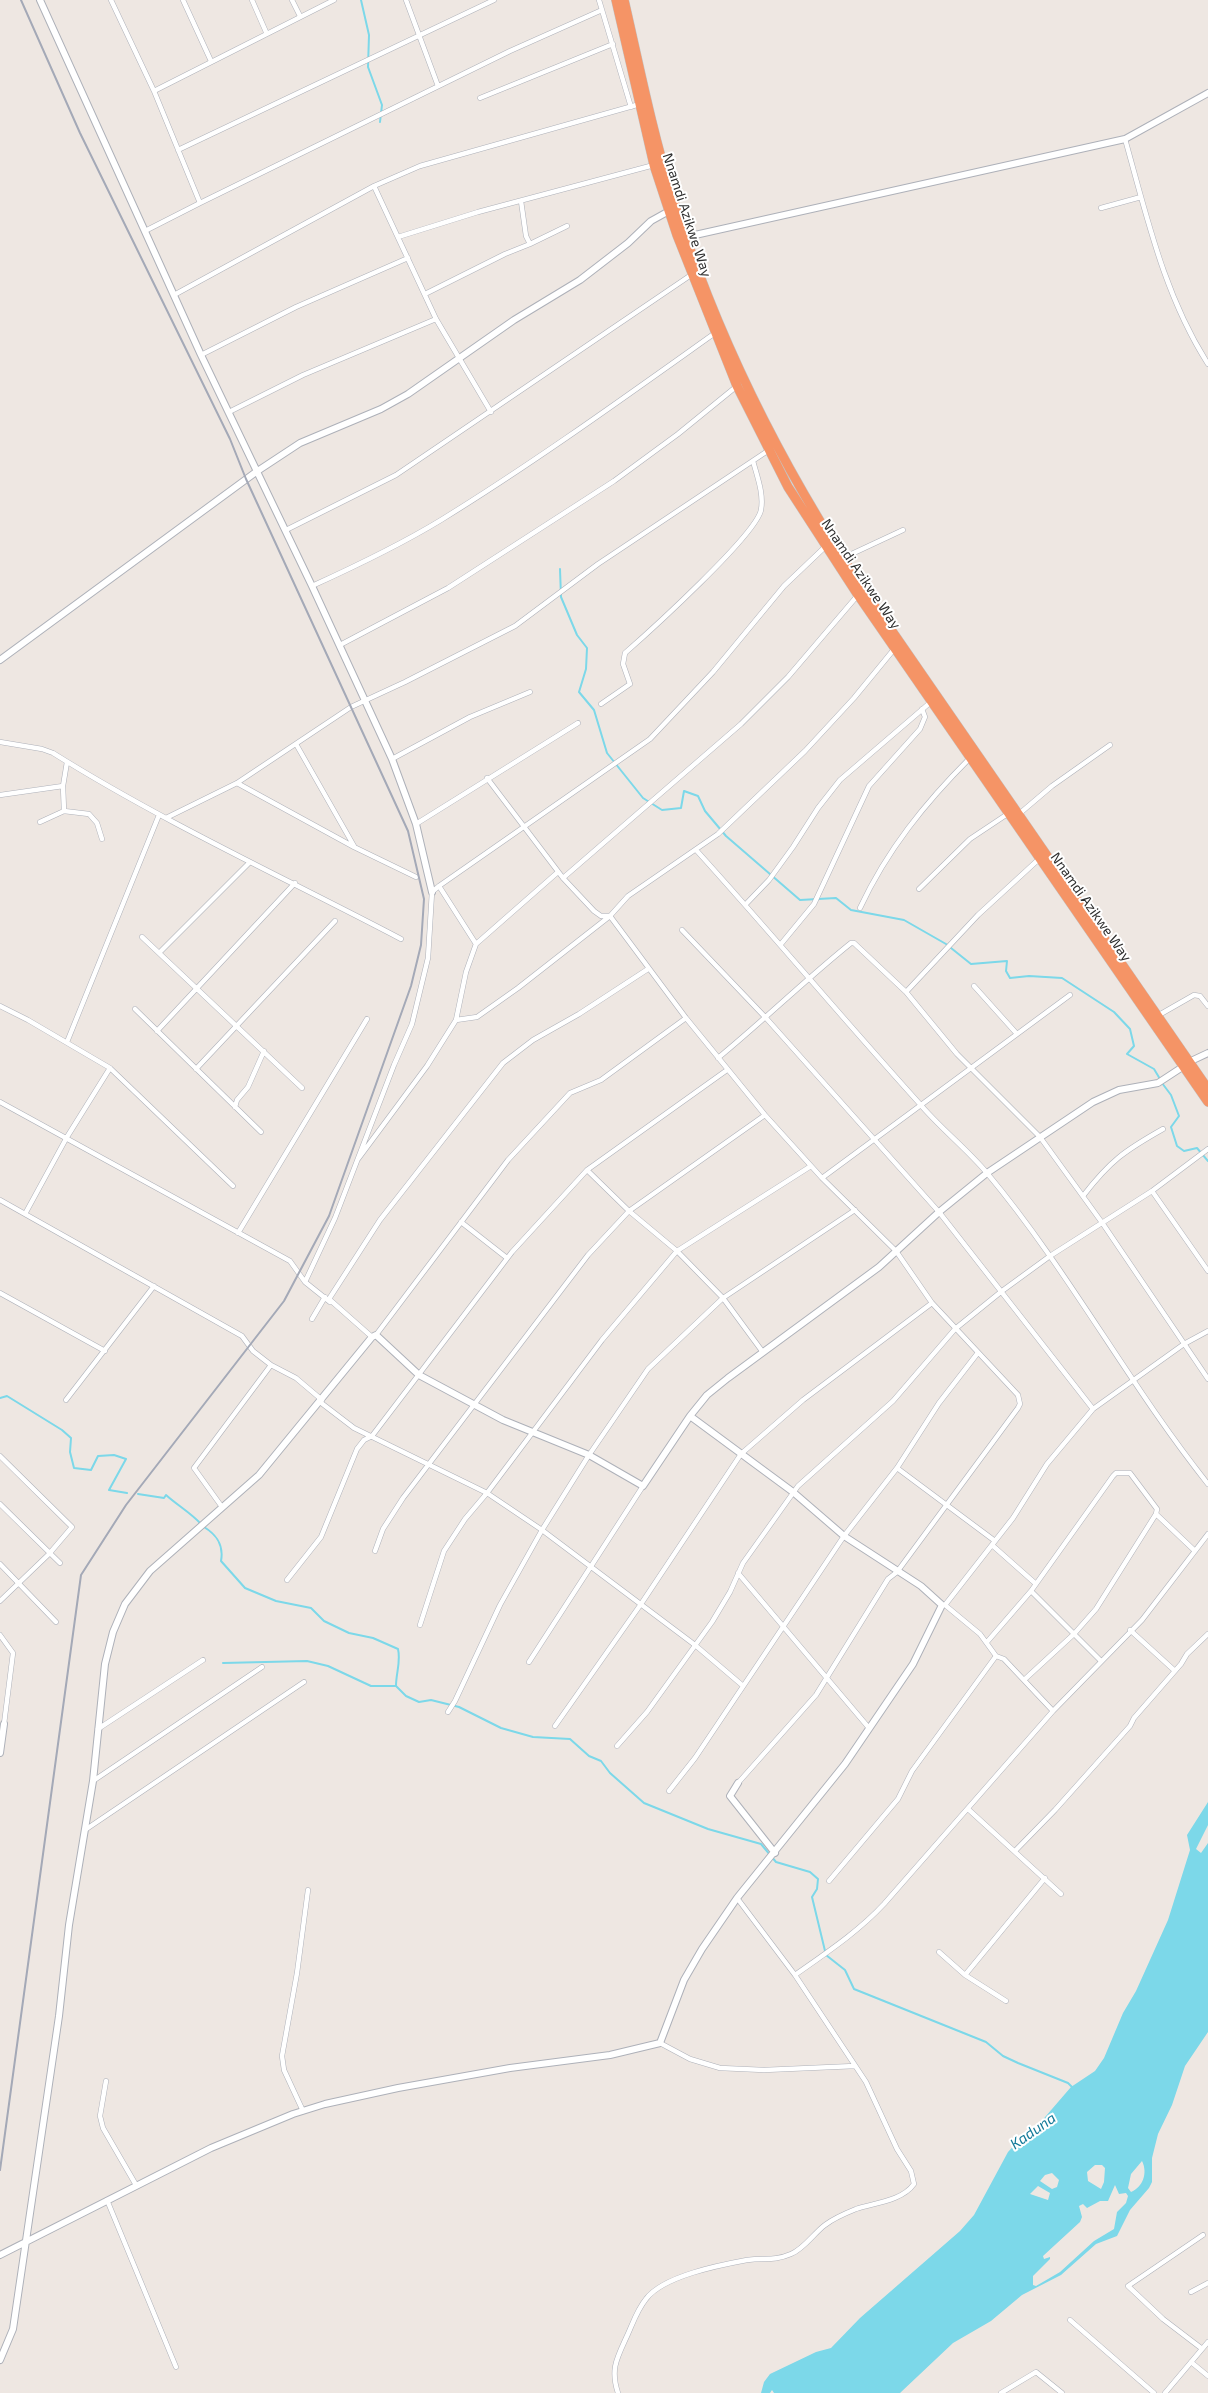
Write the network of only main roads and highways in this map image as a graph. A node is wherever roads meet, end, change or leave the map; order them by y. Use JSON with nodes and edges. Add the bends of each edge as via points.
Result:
{"nodes":[{"id":1,"x":616,"y":0,"type":"edge"},
{"id":2,"x":624,"y":0,"type":"edge"},
{"id":3,"x":1014,"y":814,"type":"junction"},
{"id":4,"x":1188,"y":1064,"type":"junction"},
{"id":5,"x":1208,"y":1089,"type":"edge"},
{"id":6,"x":1208,"y":1102,"type":"edge"}],
"edges":[{"from":1,"to":3,"type":"highway","name":"Nnamdi Azikwe Way","via":[[635,105],[691,275],[737,386],[788,488],[895,648]]},
{"from":2,"to":3,"type":"highway","name":"Nnamdi Azikwe Way","via":[[656,139],[686,237],[747,388],[780,453],[843,558]]},
{"from":3,"to":4,"type":"highway","name":"Nnamdi Azikwe Way","via":[[1040,858]]},
{"from":3,"to":4,"type":"highway","name":"Nnamdi Azikwe Way","via":[[1159,1015]]},
{"from":4,"to":5,"type":"highway","name":"Nnamdi Azikwe Way"},
{"from":4,"to":6,"type":"highway","name":"Nnamdi Azikwe Way"}]}
